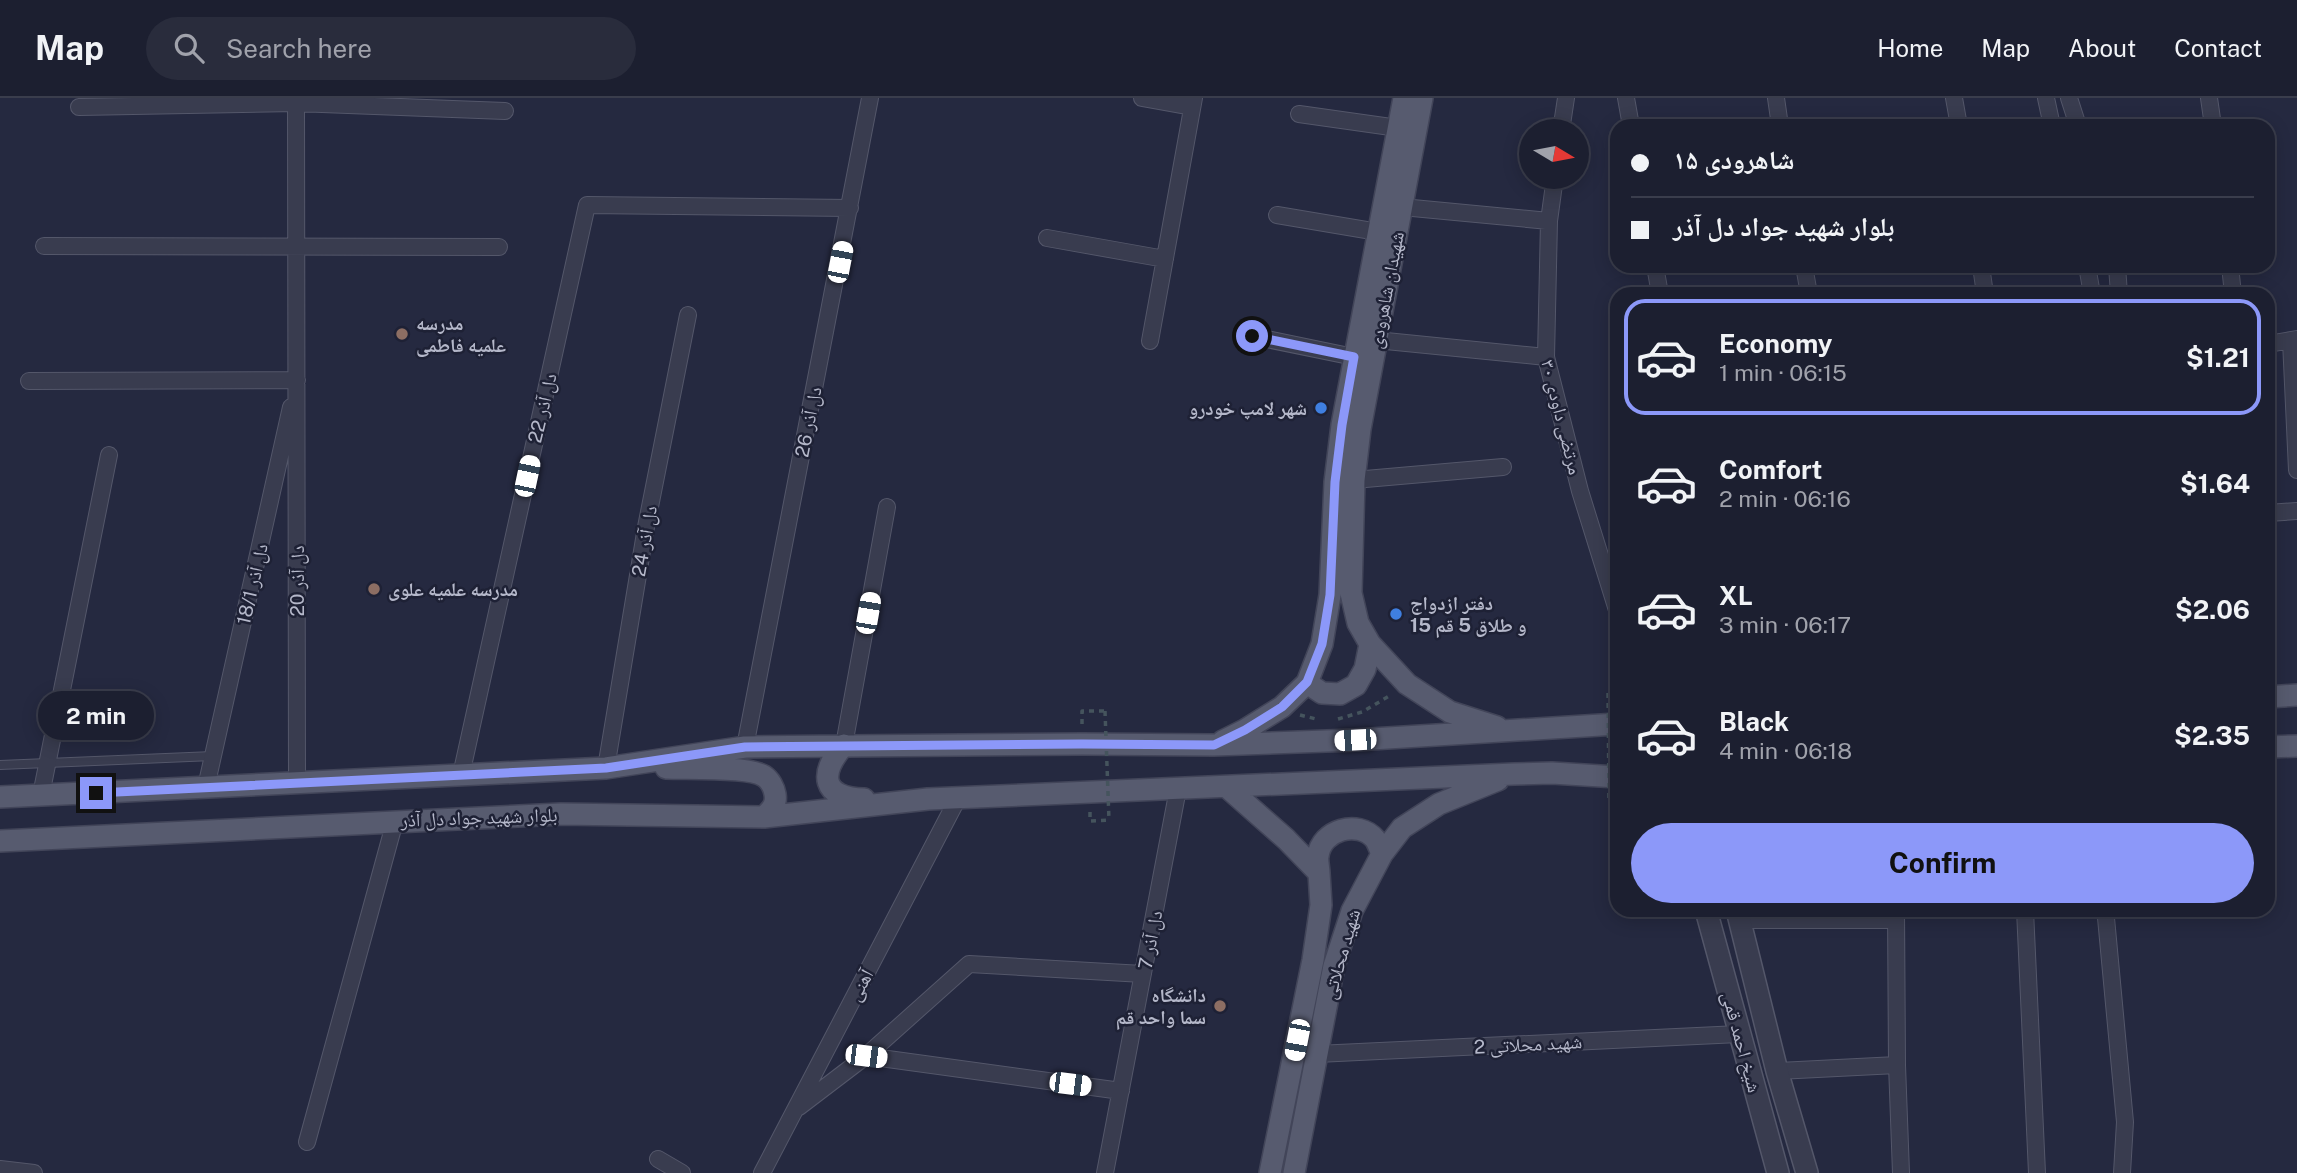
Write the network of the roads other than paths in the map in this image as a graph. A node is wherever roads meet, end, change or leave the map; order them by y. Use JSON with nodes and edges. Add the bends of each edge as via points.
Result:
{"nodes":[{"id":1,"x":870,"y":98,"type":"edge"},
{"id":2,"x":1142,"y":98,"type":"edge"},
{"id":3,"x":1404,"y":98,"type":"edge"},
{"id":4,"x":1422,"y":98,"type":"edge"},
{"id":5,"x":1566,"y":98,"type":"edge"},
{"id":6,"x":1626,"y":98,"type":"edge"},
{"id":7,"x":1776,"y":98,"type":"edge"},
{"id":8,"x":1954,"y":98,"type":"edge"},
{"id":9,"x":2046,"y":98,"type":"edge"},
{"id":10,"x":2069,"y":98,"type":"edge"},
{"id":11,"x":2209,"y":98,"type":"edge"},
{"id":12,"x":296,"y":100,"type":"edge"},
{"id":13,"x":1193,"y":102,"type":"edge"},
{"id":14,"x":79,"y":107,"type":"dead end"},
{"id":15,"x":505,"y":111,"type":"dead end"},
{"id":16,"x":1299,"y":114,"type":"dead end"},
{"id":17,"x":1563,"y":119,"type":"edge"},
{"id":18,"x":1630,"y":119,"type":"edge"},
{"id":19,"x":1779,"y":119,"type":"edge"},
{"id":20,"x":1958,"y":119,"type":"edge"},
{"id":21,"x":2050,"y":119,"type":"edge"},
{"id":22,"x":2075,"y":119,"type":"edge"},
{"id":23,"x":2212,"y":119,"type":"edge"},
{"id":24,"x":1398,"y":128,"type":"junction"},
{"id":25,"x":1553,"y":189,"type":"edge"},
{"id":26,"x":1402,"y":207,"type":"junction"},
{"id":27,"x":850,"y":208,"type":"junction"},
{"id":28,"x":1277,"y":215,"type":"dead end"},
{"id":29,"x":1549,"y":221,"type":"junction"},
{"id":30,"x":1378,"y":232,"type":"junction"},
{"id":31,"x":1047,"y":238,"type":"dead end"},
{"id":32,"x":44,"y":246,"type":"dead end"},
{"id":33,"x":297,"y":246,"type":"junction"},
{"id":34,"x":499,"y":247,"type":"dead end"},
{"id":35,"x":1165,"y":259,"type":"junction"},
{"id":36,"x":688,"y":315,"type":"dead end"},
{"id":37,"x":1252,"y":336,"type":"dead end"},
{"id":38,"x":1376,"y":340,"type":"junction"},
{"id":39,"x":2294,"y":340,"type":"edge"},
{"id":40,"x":1150,"y":341,"type":"dead end"},
{"id":41,"x":2275,"y":343,"type":"edge"},
{"id":42,"x":1354,"y":357,"type":"junction"},
{"id":43,"x":1546,"y":357,"type":"junction"},
{"id":44,"x":297,"y":380,"type":"junction"},
{"id":45,"x":29,"y":381,"type":"dead end"},
{"id":46,"x":109,"y":456,"type":"dead end"},
{"id":47,"x":1503,"y":467,"type":"dead end"},
{"id":48,"x":2297,"y":470,"type":"edge"},
{"id":49,"x":1354,"y":480,"type":"junction"},
{"id":50,"x":887,"y":507,"type":"dead end"},
{"id":51,"x":2297,"y":511,"type":"edge"},
{"id":52,"x":2275,"y":513,"type":"edge"},
{"id":53,"x":1610,"y":587,"type":"edge"},
{"id":54,"x":1370,"y":644,"type":"junction"},
{"id":55,"x":1307,"y":682,"type":"junction"},
{"id":56,"x":2275,"y":694,"type":"edge"},
{"id":57,"x":2297,"y":695,"type":"edge"},
{"id":58,"x":1610,"y":724,"type":"edge"},
{"id":59,"x":1512,"y":731,"type":"junction"},
{"id":60,"x":1214,"y":745,"type":"junction"},
{"id":61,"x":844,"y":746,"type":"junction"},
{"id":62,"x":745,"y":747,"type":"junction"},
{"id":63,"x":2275,"y":748,"type":"edge"},
{"id":64,"x":2295,"y":749,"type":"edge"},
{"id":65,"x":213,"y":756,"type":"junction"},
{"id":66,"x":47,"y":762,"type":"junction"},
{"id":67,"x":0,"y":765,"type":"edge"},
{"id":68,"x":616,"y":767,"type":"junction"},
{"id":69,"x":1514,"y":774,"type":"junction"},
{"id":70,"x":461,"y":775,"type":"junction"},
{"id":71,"x":1610,"y":777,"type":"edge"},
{"id":72,"x":298,"y":783,"type":"junction"},
{"id":73,"x":1227,"y":787,"type":"junction"},
{"id":74,"x":206,"y":788,"type":"junction"},
{"id":75,"x":1178,"y":789,"type":"junction"},
{"id":76,"x":41,"y":795,"type":"junction"},
{"id":77,"x":0,"y":797,"type":"edge"},
{"id":78,"x":958,"y":797,"type":"junction"},
{"id":79,"x":928,"y":799,"type":"junction"},
{"id":80,"x":764,"y":817,"type":"junction"},
{"id":81,"x":395,"y":821,"type":"junction"},
{"id":82,"x":0,"y":841,"type":"edge"},
{"id":83,"x":1382,"y":854,"type":"junction"},
{"id":84,"x":1320,"y":873,"type":"junction"},
{"id":85,"x":1708,"y":917,"type":"edge"},
{"id":86,"x":1738,"y":917,"type":"edge"},
{"id":87,"x":1896,"y":917,"type":"edge"},
{"id":88,"x":2025,"y":917,"type":"edge"},
{"id":89,"x":2106,"y":917,"type":"edge"},
{"id":90,"x":1143,"y":974,"type":"junction"},
{"id":91,"x":1739,"y":1034,"type":"junction"},
{"id":92,"x":1317,"y":1054,"type":"junction"},
{"id":93,"x":866,"y":1056,"type":"junction"},
{"id":94,"x":1897,"y":1065,"type":"junction"},
{"id":95,"x":1777,"y":1071,"type":"junction"},
{"id":96,"x":1121,"y":1091,"type":"junction"},
{"id":97,"x":794,"y":1110,"type":"junction"},
{"id":98,"x":307,"y":1142,"type":"dead end"},
{"id":99,"x":658,"y":1159,"type":"dead end"},
{"id":100,"x":0,"y":1169,"type":"edge"},
{"id":101,"x":34,"y":1173,"type":"edge"},
{"id":102,"x":682,"y":1173,"type":"edge"},
{"id":103,"x":762,"y":1173,"type":"edge"},
{"id":104,"x":1105,"y":1173,"type":"edge"},
{"id":105,"x":1270,"y":1173,"type":"edge"},
{"id":106,"x":1294,"y":1173,"type":"edge"},
{"id":107,"x":1778,"y":1173,"type":"edge"},
{"id":108,"x":1807,"y":1173,"type":"edge"},
{"id":109,"x":1900,"y":1173,"type":"edge"},
{"id":110,"x":2037,"y":1173,"type":"edge"},
{"id":111,"x":2122,"y":1173,"type":"edge"}],
"edges":[{"from":1,"to":27,"type":"street","name":"دل آذر 26"},
{"from":2,"to":13,"type":"street"},
{"from":3,"to":24,"type":"main road","name":"شهیدان شاهرودی"},
{"from":4,"to":26,"type":"main road","name":"شهیدان شاهرودی"},
{"from":5,"to":17,"type":"street"},
{"from":6,"to":18,"type":"street"},
{"from":7,"to":19,"type":"street"},
{"from":8,"to":20,"type":"street"},
{"from":9,"to":21,"type":"street"},
{"from":10,"to":22,"type":"street"},
{"from":11,"to":23,"type":"street"},
{"from":12,"to":14,"type":"street"},
{"from":12,"to":15,"type":"street"},
{"from":12,"to":33,"type":"street"},
{"from":13,"to":35,"type":"street"},
{"from":16,"to":24,"type":"street"},
{"from":24,"to":30,"type":"main road","name":"شهیدان شاهرودی"},
{"from":25,"to":29,"type":"street","name":"۳۰ مرتضی داودی"},
{"from":26,"to":29,"type":"street"},
{"from":26,"to":38,"type":"main road","name":"شهیدان شاهرودی"},
{"from":27,"to":62,"type":"street","name":"دل آذر 26"},
{"from":27,"to":70,"type":"street","name":"دل آذر 22","via":[[587,205]]},
{"from":28,"to":30,"type":"street"},
{"from":29,"to":43,"type":"street","name":"۳۰ مرتضی داودی"},
{"from":30,"to":42,"type":"main road","name":"شهیدان شاهرودی"},
{"from":31,"to":35,"type":"street"},
{"from":32,"to":33,"type":"street"},
{"from":33,"to":34,"type":"street"},
{"from":33,"to":44,"type":"street"},
{"from":35,"to":40,"type":"street"},
{"from":36,"to":68,"type":"street","name":"دل آذر 24","via":[[646,527]]},
{"from":37,"to":42,"type":"street"},
{"from":38,"to":43,"type":"street"},
{"from":38,"to":49,"type":"main road","name":"شهیدان شاهرودی"},
{"from":39,"to":41,"type":"street"},
{"from":39,"to":48,"type":"street"},
{"from":42,"to":55,"type":"main road","name":"شهیدان شاهرودی","via":[[1335,482],[1330,595],[1322,644]]},
{"from":43,"to":53,"type":"street","name":"۳۰ مرتضی داودی"},
{"from":44,"to":45,"type":"street"},
{"from":44,"to":65,"type":"street","name":"دل آذر 18/1"},
{"from":44,"to":72,"type":"street","name":"دل آذر 20"},
{"from":46,"to":66,"type":"street"},
{"from":47,"to":49,"type":"street"},
{"from":49,"to":54,"type":"main road","name":"شهیدان شاهرودی","via":[[1351,593],[1357,623]]},
{"from":50,"to":61,"type":"street"},
{"from":51,"to":52,"type":"street"},
{"from":54,"to":55,"type":"main road","via":[[1365,670],[1356,685],[1340,694],[1322,693]]},
{"from":54,"to":59,"type":"main road","name":"شهیدان شاهرودی","via":[[1407,684],[1450,712]]},
{"from":55,"to":60,"type":"main road","name":"شهیدان شاهرودی","via":[[1282,707]]},
{"from":56,"to":57,"type":"main road"},
{"from":58,"to":59,"type":"main road"},
{"from":59,"to":60,"type":"main road"},
{"from":60,"to":61,"type":"main road"},
{"from":61,"to":62,"type":"main road"},
{"from":61,"to":79,"type":"main road","via":[[831,760],[827,775],[831,789],[842,797]]},
{"from":62,"to":68,"type":"main road"},
{"from":63,"to":64,"type":"main road"},
{"from":65,"to":66,"type":"lane"},
{"from":65,"to":74,"type":"street","name":"دل آذر 18/1"},
{"from":66,"to":67,"type":"lane"},
{"from":66,"to":76,"type":"street"},
{"from":68,"to":70,"type":"main road"},
{"from":68,"to":80,"type":"main road","via":[[750,771],[765,776],[776,798]]},
{"from":69,"to":71,"type":"main road","name":"بلوار شهید جواد دل آذر"},
{"from":69,"to":73,"type":"main road","name":"بلوار شهید جواد دل آذر"},
{"from":69,"to":83,"type":"main road","name":"شهید محلاتی","via":[[1439,804],[1402,828]]},
{"from":70,"to":72,"type":"main road"},
{"from":72,"to":74,"type":"main road"},
{"from":73,"to":75,"type":"main road","name":"بلوار شهید جواد دل آذر"},
{"from":73,"to":84,"type":"main road"},
{"from":74,"to":76,"type":"main road"},
{"from":75,"to":78,"type":"main road","name":"بلوار شهید جواد دل آذر"},
{"from":75,"to":90,"type":"street","name":"دل آذر 7"},
{"from":76,"to":77,"type":"main road"},
{"from":78,"to":79,"type":"main road","name":"بلوار شهید جواد دل آذر"},
{"from":78,"to":97,"type":"street","name":"آهنی"},
{"from":79,"to":80,"type":"main road","name":"بلوار شهید جواد دل آذر"},
{"from":80,"to":81,"type":"main road","name":"بلوار شهید جواد دل آذر","via":[[561,814]]},
{"from":81,"to":82,"type":"main road","name":"بلوار شهید جواد دل آذر"},
{"from":81,"to":98,"type":"street"},
{"from":83,"to":84,"type":"main road","name":"شهید محلاتی","via":[[1367,833],[1341,829],[1326,839],[1318,855]]},
{"from":83,"to":92,"type":"main road","name":"شهید محلاتی","via":[[1352,911],[1334,966]]},
{"from":84,"to":105,"type":"main road","name":"شهید محلاتی","via":[[1321,905],[1313,960]]},
{"from":85,"to":91,"type":"street","name":"شیخ احمد قمی"},
{"from":86,"to":95,"type":"street","name":"شیخ احمد قمی"},
{"from":87,"to":94,"type":"street"},
{"from":88,"to":110,"type":"street"},
{"from":89,"to":111,"type":"street","via":[[2125,1122]]},
{"from":90,"to":93,"type":"street","via":[[969,964]]},
{"from":90,"to":96,"type":"street","name":"دل آذر 7"},
{"from":91,"to":92,"type":"street","name":"شهید محلاتی 2"},
{"from":91,"to":107,"type":"street","name":"شیخ احمد قمی"},
{"from":92,"to":106,"type":"main road","name":"شهید محلاتی"},
{"from":93,"to":96,"type":"street"},
{"from":93,"to":97,"type":"street"},
{"from":94,"to":95,"type":"street"},
{"from":94,"to":109,"type":"street"},
{"from":95,"to":108,"type":"street","name":"شیخ احمد قمی"},
{"from":96,"to":104,"type":"street","name":"دل آذر 7"},
{"from":97,"to":103,"type":"street","name":"آهنی"},
{"from":99,"to":102,"type":"street"},
{"from":100,"to":101,"type":"street"}]}
